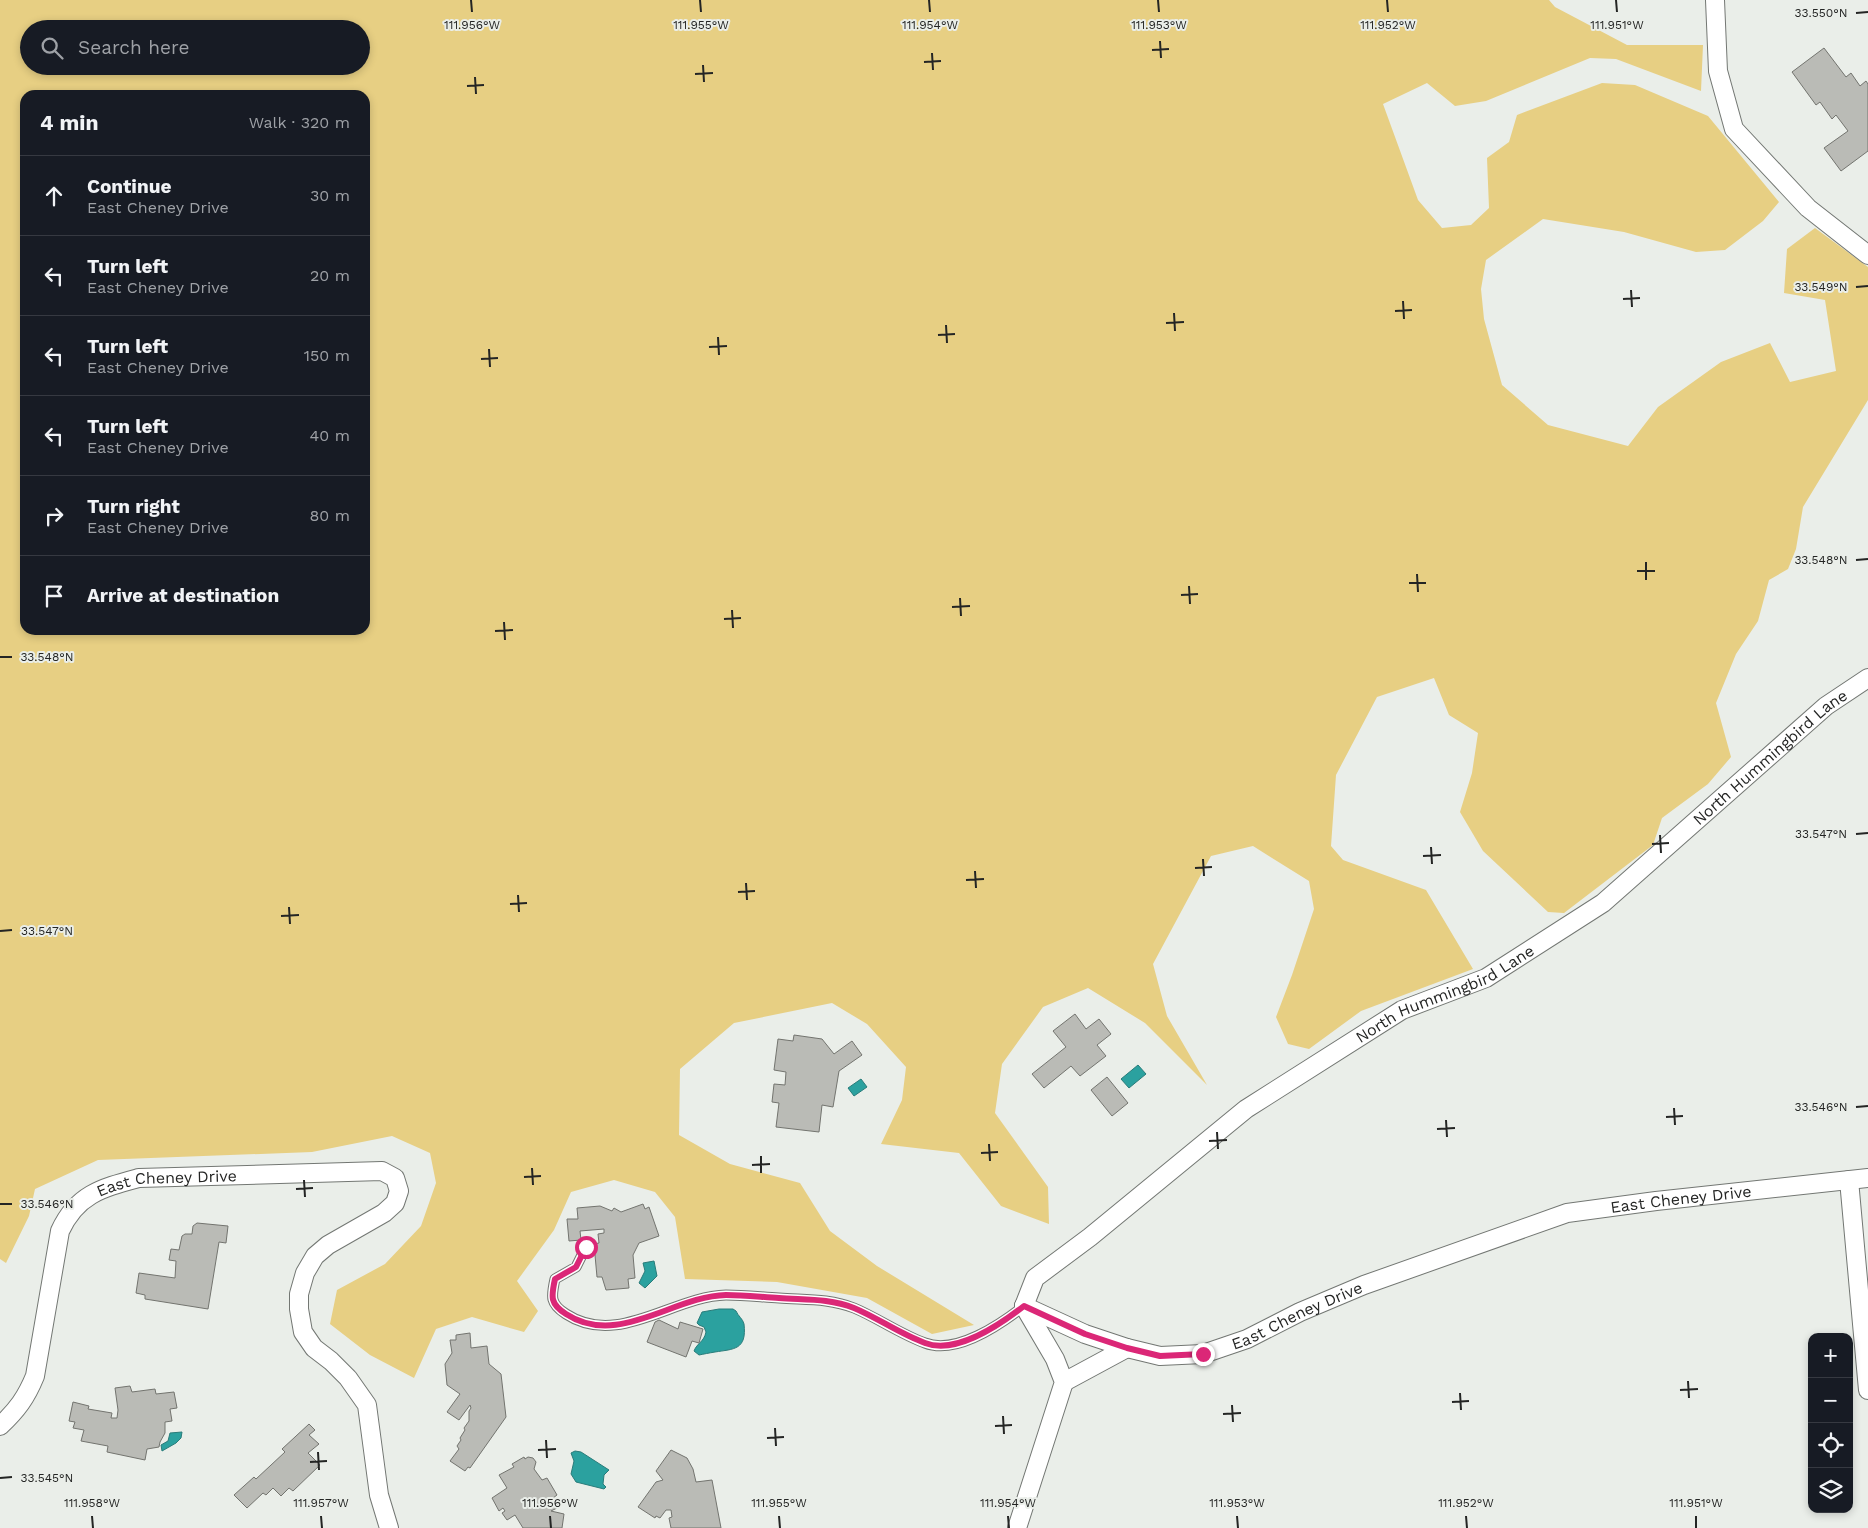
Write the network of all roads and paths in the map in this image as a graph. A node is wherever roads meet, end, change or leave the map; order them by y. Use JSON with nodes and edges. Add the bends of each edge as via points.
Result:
{"nodes":[{"id":1,"x":1715,"y":0,"type":"edge"},
{"id":2,"x":1868,"y":255,"type":"edge"},
{"id":3,"x":1868,"y":678,"type":"edge"},
{"id":4,"x":1868,"y":1178,"type":"edge"},
{"id":5,"x":1848,"y":1180,"type":"junction"},
{"id":6,"x":586,"y":1247,"type":"dead end"},
{"id":7,"x":1024,"y":1306,"type":"junction"},
{"id":8,"x":1127,"y":1348,"type":"junction"},
{"id":9,"x":1064,"y":1382,"type":"junction"},
{"id":10,"x":1868,"y":1390,"type":"edge"},
{"id":11,"x":0,"y":1426,"type":"edge"},
{"id":12,"x":389,"y":1528,"type":"edge"},
{"id":13,"x":1017,"y":1528,"type":"edge"}],
"edges":[{"from":1,"to":2,"type":"street","via":[[1718,70],[1734,129],[1808,208]]},
{"from":3,"to":7,"type":"street","name":"North Hummingbird Lane","via":[[1826,706],[1603,903],[1486,978],[1402,1010],[1246,1109],[1035,1278]]},
{"from":4,"to":5,"type":"street","name":"East Cheney Drive"},
{"from":5,"to":8,"type":"street","name":"East Cheney Drive","via":[[1567,1213],[1364,1285],[1247,1339],[1203,1354],[1160,1356]]},
{"from":5,"to":10,"type":"street"},
{"from":6,"to":7,"type":"lane","via":[[576,1267],[555,1279],[551,1295],[556,1308],[590,1324],[627,1324],[715,1295],[821,1300],[853,1308],[926,1344],[943,1346],[987,1332]]},
{"from":7,"to":8,"type":"street","name":"East Cheney Drive","via":[[1085,1334]]},
{"from":7,"to":9,"type":"street","via":[[1055,1359]]},
{"from":8,"to":9,"type":"street"},
{"from":9,"to":13,"type":"street"},
{"from":11,"to":12,"type":"street","name":"East Cheney Drive","via":[[28,1395],[35,1376],[60,1231],[75,1206],[88,1196],[100,1189],[139,1178],[382,1171],[395,1178],[399,1191],[394,1203],[384,1213],[315,1256],[305,1272],[299,1309],[303,1332],[314,1348],[348,1378],[367,1405],[379,1495]]}]}
